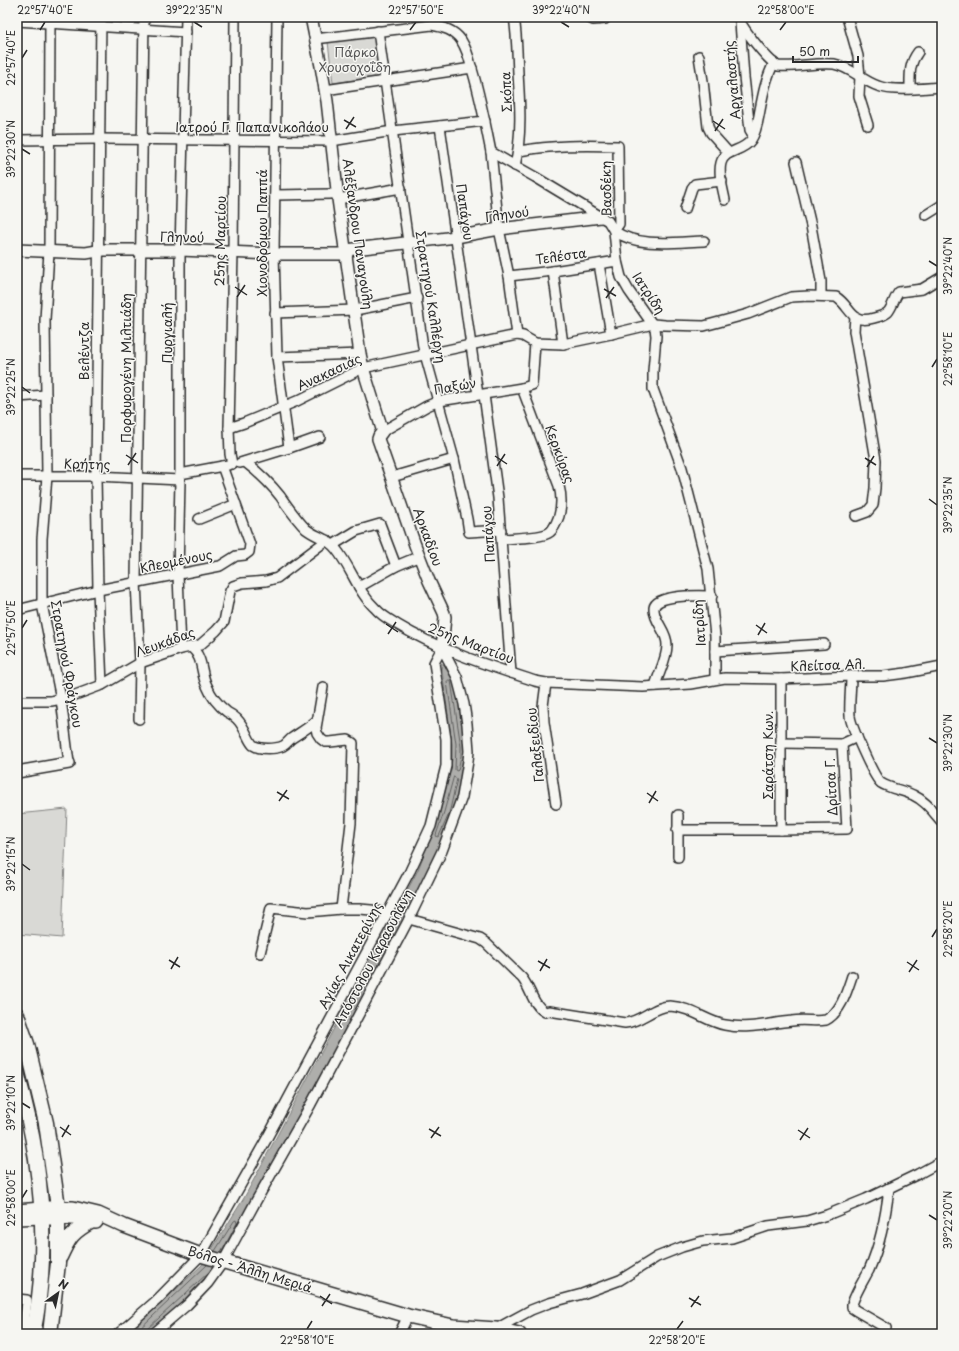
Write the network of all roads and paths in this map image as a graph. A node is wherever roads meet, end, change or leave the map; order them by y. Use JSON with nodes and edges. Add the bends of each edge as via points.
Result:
{"nodes":[{"id":1,"x":101,"y":17,"type":"edge"},
{"id":2,"x":144,"y":17,"type":"edge"},
{"id":3,"x":186,"y":17,"type":"edge"},
{"id":4,"x":235,"y":17,"type":"edge"},
{"id":5,"x":277,"y":17,"type":"edge"},
{"id":6,"x":311,"y":17,"type":"edge"},
{"id":7,"x":514,"y":17,"type":"edge"},
{"id":8,"x":587,"y":17,"type":"edge"},
{"id":9,"x":847,"y":17,"type":"edge"},
{"id":10,"x":605,"y":19,"type":"dead end"},
{"id":11,"x":50,"y":20,"type":"edge"},
{"id":12,"x":739,"y":20,"type":"edge"},
{"id":13,"x":17,"y":21,"type":"edge"},
{"id":14,"x":101,"y":27,"type":"junction"},
{"id":15,"x":144,"y":30,"type":"junction"},
{"id":16,"x":378,"y":31,"type":"junction"},
{"id":17,"x":186,"y":32,"type":"junction"},
{"id":18,"x":316,"y":39,"type":"junction"},
{"id":19,"x":918,"y":52,"type":"dead end"},
{"id":20,"x":698,"y":56,"type":"dead end"},
{"id":21,"x":774,"y":63,"type":"junction"},
{"id":22,"x":472,"y":68,"type":"junction"},
{"id":23,"x":860,"y":76,"type":"junction"},
{"id":24,"x":386,"y":80,"type":"junction"},
{"id":25,"x":942,"y":87,"type":"edge"},
{"id":26,"x":910,"y":88,"type":"junction"},
{"id":27,"x":325,"y":90,"type":"junction"},
{"id":28,"x":485,"y":121,"type":"junction"},
{"id":29,"x":868,"y":125,"type":"dead end"},
{"id":30,"x":440,"y":126,"type":"junction"},
{"id":31,"x":394,"y":131,"type":"junction"},
{"id":32,"x":753,"y":136,"type":"junction"},
{"id":33,"x":100,"y":139,"type":"junction"},
{"id":34,"x":142,"y":139,"type":"junction"},
{"id":35,"x":17,"y":140,"type":"edge"},
{"id":36,"x":50,"y":140,"type":"junction"},
{"id":37,"x":184,"y":140,"type":"junction"},
{"id":38,"x":234,"y":140,"type":"junction"},
{"id":39,"x":275,"y":140,"type":"junction"},
{"id":40,"x":331,"y":141,"type":"junction"},
{"id":41,"x":519,"y":151,"type":"junction"},
{"id":42,"x":491,"y":152,"type":"junction"},
{"id":43,"x":729,"y":153,"type":"junction"},
{"id":44,"x":796,"y":162,"type":"dead end"},
{"id":45,"x":516,"y":166,"type":"junction"},
{"id":46,"x":722,"y":181,"type":"junction"},
{"id":47,"x":402,"y":188,"type":"junction"},
{"id":48,"x":275,"y":195,"type":"junction"},
{"id":49,"x":334,"y":197,"type":"junction"},
{"id":50,"x":725,"y":200,"type":"dead end"},
{"id":51,"x":942,"y":205,"type":"edge"},
{"id":52,"x":685,"y":209,"type":"dead end"},
{"id":53,"x":926,"y":215,"type":"dead end"},
{"id":54,"x":601,"y":217,"type":"junction"},
{"id":55,"x":500,"y":229,"type":"junction"},
{"id":56,"x":614,"y":231,"type":"junction"},
{"id":57,"x":456,"y":236,"type":"junction"},
{"id":58,"x":409,"y":241,"type":"junction"},
{"id":59,"x":704,"y":241,"type":"dead end"},
{"id":60,"x":17,"y":250,"type":"edge"},
{"id":61,"x":180,"y":250,"type":"junction"},
{"id":62,"x":48,"y":251,"type":"junction"},
{"id":63,"x":100,"y":251,"type":"junction"},
{"id":64,"x":140,"y":251,"type":"junction"},
{"id":65,"x":233,"y":252,"type":"junction"},
{"id":66,"x":346,"y":252,"type":"junction"},
{"id":67,"x":274,"y":254,"type":"junction"},
{"id":68,"x":617,"y":262,"type":"junction"},
{"id":69,"x":599,"y":264,"type":"junction"},
{"id":70,"x":554,"y":271,"type":"junction"},
{"id":71,"x":509,"y":276,"type":"junction"},
{"id":72,"x":942,"y":278,"type":"edge"},
{"id":73,"x":821,"y":296,"type":"junction"},
{"id":74,"x":417,"y":298,"type":"junction"},
{"id":75,"x":354,"y":310,"type":"junction"},
{"id":76,"x":276,"y":313,"type":"junction"},
{"id":77,"x":855,"y":317,"type":"junction"},
{"id":78,"x":653,"y":324,"type":"junction"},
{"id":79,"x":611,"y":334,"type":"junction"},
{"id":80,"x":517,"y":335,"type":"junction"},
{"id":81,"x":534,"y":343,"type":"junction"},
{"id":82,"x":563,"y":344,"type":"junction"},
{"id":83,"x":472,"y":345,"type":"junction"},
{"id":84,"x":360,"y":354,"type":"junction"},
{"id":85,"x":425,"y":356,"type":"junction"},
{"id":86,"x":277,"y":357,"type":"junction"},
{"id":87,"x":363,"y":368,"type":"junction"},
{"id":88,"x":522,"y":388,"type":"junction"},
{"id":89,"x":46,"y":395,"type":"junction"},
{"id":90,"x":481,"y":395,"type":"junction"},
{"id":91,"x":17,"y":397,"type":"edge"},
{"id":92,"x":439,"y":401,"type":"junction"},
{"id":93,"x":284,"y":406,"type":"junction"},
{"id":94,"x":229,"y":428,"type":"junction"},
{"id":95,"x":381,"y":434,"type":"junction"},
{"id":96,"x":320,"y":437,"type":"dead end"},
{"id":97,"x":289,"y":448,"type":"junction"},
{"id":98,"x":454,"y":459,"type":"junction"},
{"id":99,"x":245,"y":462,"type":"junction"},
{"id":100,"x":232,"y":464,"type":"junction"},
{"id":101,"x":222,"y":466,"type":"junction"},
{"id":102,"x":17,"y":476,"type":"edge"},
{"id":103,"x":47,"y":476,"type":"junction"},
{"id":104,"x":96,"y":476,"type":"junction"},
{"id":105,"x":180,"y":477,"type":"junction"},
{"id":106,"x":392,"y":477,"type":"junction"},
{"id":107,"x":139,"y":478,"type":"junction"},
{"id":108,"x":236,"y":504,"type":"junction"},
{"id":109,"x":856,"y":516,"type":"dead end"},
{"id":110,"x":199,"y":519,"type":"dead end"},
{"id":111,"x":501,"y":535,"type":"junction"},
{"id":112,"x":330,"y":543,"type":"junction"},
{"id":113,"x":420,"y":556,"type":"junction"},
{"id":114,"x":396,"y":566,"type":"junction"},
{"id":115,"x":178,"y":575,"type":"junction"},
{"id":116,"x":136,"y":582,"type":"junction"},
{"id":117,"x":360,"y":587,"type":"junction"},
{"id":118,"x":98,"y":590,"type":"junction"},
{"id":119,"x":712,"y":596,"type":"junction"},
{"id":120,"x":42,"y":604,"type":"junction"},
{"id":121,"x":17,"y":610,"type":"edge"},
{"id":122,"x":824,"y":644,"type":"dead end"},
{"id":123,"x":191,"y":647,"type":"junction"},
{"id":124,"x":442,"y":648,"type":"junction"},
{"id":125,"x":181,"y":649,"type":"junction"},
{"id":126,"x":715,"y":651,"type":"junction"},
{"id":127,"x":140,"y":663,"type":"junction"},
{"id":128,"x":942,"y":666,"type":"edge"},
{"id":129,"x":511,"y":673,"type":"junction"},
{"id":130,"x":851,"y":676,"type":"junction"},
{"id":131,"x":715,"y":679,"type":"junction"},
{"id":132,"x":781,"y":679,"type":"junction"},
{"id":133,"x":546,"y":683,"type":"junction"},
{"id":134,"x":102,"y":685,"type":"junction"},
{"id":135,"x":656,"y":686,"type":"junction"},
{"id":136,"x":322,"y":687,"type":"dead end"},
{"id":137,"x":61,"y":699,"type":"junction"},
{"id":138,"x":17,"y":701,"type":"edge"},
{"id":139,"x":139,"y":719,"type":"dead end"},
{"id":140,"x":317,"y":720,"type":"junction"},
{"id":141,"x":857,"y":737,"type":"junction"},
{"id":142,"x":781,"y":743,"type":"junction"},
{"id":143,"x":842,"y":744,"type":"junction"},
{"id":144,"x":69,"y":763,"type":"joint"},
{"id":145,"x":17,"y":772,"type":"edge"},
{"id":146,"x":556,"y":804,"type":"dead end"},
{"id":147,"x":678,"y":815,"type":"dead end"},
{"id":148,"x":942,"y":822,"type":"edge"},
{"id":149,"x":677,"y":830,"type":"junction"},
{"id":150,"x":781,"y":830,"type":"junction"},
{"id":151,"x":678,"y":857,"type":"dead end"},
{"id":152,"x":341,"y":909,"type":"junction"},
{"id":153,"x":387,"y":913,"type":"junction"},
{"id":154,"x":409,"y":919,"type":"junction"},
{"id":155,"x":260,"y":953,"type":"dead end"},
{"id":156,"x":852,"y":976,"type":"dead end"},
{"id":157,"x":17,"y":1016,"type":"edge"},
{"id":158,"x":17,"y":1073,"type":"edge"},
{"id":159,"x":942,"y":1160,"type":"edge"},
{"id":160,"x":888,"y":1188,"type":"junction"},
{"id":161,"x":17,"y":1210,"type":"edge"},
{"id":162,"x":58,"y":1212,"type":"junction"},
{"id":163,"x":42,"y":1213,"type":"junction"},
{"id":164,"x":17,"y":1219,"type":"edge"},
{"id":165,"x":92,"y":1221,"type":"junction"},
{"id":166,"x":124,"y":1226,"type":"junction"},
{"id":167,"x":201,"y":1255,"type":"junction"},
{"id":168,"x":223,"y":1262,"type":"junction"},
{"id":169,"x":58,"y":1263,"type":"junction"},
{"id":170,"x":17,"y":1299,"type":"edge"},
{"id":171,"x":408,"y":1316,"type":"junction"},
{"id":172,"x":886,"y":1328,"type":"dead end"},
{"id":173,"x":496,"y":1329,"type":"junction"},
{"id":174,"x":164,"y":1330,"type":"edge"},
{"id":175,"x":23,"y":1334,"type":"edge"},
{"id":176,"x":33,"y":1334,"type":"edge"},
{"id":177,"x":50,"y":1334,"type":"edge"},
{"id":178,"x":118,"y":1334,"type":"edge"},
{"id":179,"x":154,"y":1334,"type":"edge"},
{"id":180,"x":399,"y":1334,"type":"edge"},
{"id":181,"x":518,"y":1334,"type":"edge"}],
"edges":[{"from":1,"to":14,"type":"street","name":"Βελέντζα"},
{"from":2,"to":15,"type":"street","name":"Πορφυρογένη Μιλτιάδη"},
{"from":3,"to":17,"type":"street","name":"Πυργιαλή"},
{"from":4,"to":38,"type":"street","name":"25ης Μαρτίου"},
{"from":5,"to":39,"type":"street","name":"Χιονοδρόμου Παππά"},
{"from":6,"to":18,"type":"street"},
{"from":7,"to":41,"type":"street","name":"Σκόπα","via":[[520,106]]},
{"from":8,"to":10,"type":"street","via":[[593,20]]},
{"from":9,"to":23,"type":"street","via":[[858,56]]},
{"from":11,"to":13,"type":"street"},
{"from":11,"to":14,"type":"street"},
{"from":11,"to":36,"type":"street","name":"Στρατηγού Φράγκου"},
{"from":12,"to":21,"type":"street"},
{"from":12,"to":32,"type":"street","name":"Αργαλαστής","via":[[749,122]]},
{"from":14,"to":15,"type":"street"},
{"from":14,"to":33,"type":"street","name":"Βελέντζα"},
{"from":15,"to":17,"type":"street"},
{"from":15,"to":34,"type":"street","name":"Πορφυρογένη Μιλτιάδη"},
{"from":16,"to":18,"type":"street"},
{"from":16,"to":22,"type":"street","via":[[432,25],[445,28],[461,40]]},
{"from":16,"to":24,"type":"street","name":"Στρατηγού Καλλέργη"},
{"from":17,"to":37,"type":"street","name":"Πυργιαλή"},
{"from":18,"to":27,"type":"street","name":"Αλέξανδρου Παναγούλη"},
{"from":19,"to":26,"type":"street","via":[[912,61]]},
{"from":20,"to":43,"type":"street","via":[[708,127]]},
{"from":21,"to":23,"type":"street","via":[[781,66],[835,64]]},
{"from":21,"to":32,"type":"street","via":[[763,90]]},
{"from":22,"to":24,"type":"street"},
{"from":22,"to":28,"type":"street"},
{"from":23,"to":26,"type":"street","via":[[885,89]]},
{"from":23,"to":29,"type":"street","via":[[859,96]]},
{"from":24,"to":27,"type":"street"},
{"from":24,"to":31,"type":"street","name":"Στρατηγού Καλλέργη"},
{"from":25,"to":26,"type":"street"},
{"from":27,"to":40,"type":"street","name":"Αλέξανδρου Παναγούλη"},
{"from":28,"to":30,"type":"street","name":"Ιατρού Γ. Παπανικολάου"},
{"from":28,"to":42,"type":"street"},
{"from":30,"to":31,"type":"street","name":"Ιατρού Γ. Παπανικολάου"},
{"from":30,"to":57,"type":"street","name":"Παπάγου"},
{"from":31,"to":40,"type":"street","name":"Ιατρού Γ. Παπανικολάου"},
{"from":31,"to":47,"type":"street","name":"Στρατηγού Καλλέργη"},
{"from":32,"to":43,"type":"street","via":[[744,147]]},
{"from":33,"to":34,"type":"street","name":"Ιατρού Γ. Παπανικολάου"},
{"from":33,"to":36,"type":"street","name":"Ιατρού Γ. Παπανικολάου"},
{"from":33,"to":63,"type":"street","name":"Βελέντζα"},
{"from":34,"to":37,"type":"street","name":"Ιατρού Γ. Παπανικολάου"},
{"from":34,"to":64,"type":"street","name":"Πορφυρογένη Μιλτιάδη"},
{"from":35,"to":36,"type":"street","name":"Ιατρού Γ. Παπανικολάου"},
{"from":36,"to":62,"type":"street","name":"Στρατηγού Φράγκου"},
{"from":37,"to":38,"type":"street","name":"Ιατρού Γ. Παπανικολάου"},
{"from":37,"to":61,"type":"street","name":"Πυργιαλή"},
{"from":38,"to":39,"type":"street","name":"Ιατρού Γ. Παπανικολάου"},
{"from":38,"to":65,"type":"street","name":"25ης Μαρτίου"},
{"from":39,"to":40,"type":"street","name":"Ιατρού Γ. Παπανικολάου"},
{"from":39,"to":48,"type":"street","name":"Χιονοδρόμου Παππά"},
{"from":40,"to":49,"type":"street","name":"Αλέξανδρου Παναγούλη"},
{"from":41,"to":45,"type":"street","name":"Σκόπα"},
{"from":41,"to":56,"type":"street","name":"Βασδέκη","via":[[544,146],[618,146],[619,224]]},
{"from":42,"to":45,"type":"street"},
{"from":42,"to":55,"type":"street"},
{"from":43,"to":46,"type":"street","via":[[723,158],[720,167]]},
{"from":44,"to":73,"type":"street","via":[[811,226],[821,281]]},
{"from":45,"to":54,"type":"street"},
{"from":46,"to":50,"type":"street"},
{"from":46,"to":52,"type":"street","via":[[695,184]]},
{"from":47,"to":49,"type":"street"},
{"from":47,"to":58,"type":"street","name":"Στρατηγού Καλλέργη"},
{"from":48,"to":49,"type":"street"},
{"from":48,"to":67,"type":"street","name":"Χιονοδρόμου Παππά"},
{"from":49,"to":66,"type":"street","name":"Αλέξανδρου Παναγούλη"},
{"from":51,"to":53,"type":"street"},
{"from":54,"to":55,"type":"street","name":"Γληνού"},
{"from":54,"to":56,"type":"street"},
{"from":55,"to":57,"type":"street","name":"Γληνού"},
{"from":55,"to":71,"type":"street"},
{"from":56,"to":59,"type":"street","via":[[622,236],[648,242]]},
{"from":56,"to":68,"type":"street","name":"Ιατρίδη"},
{"from":57,"to":58,"type":"street","name":"Γληνού"},
{"from":57,"to":83,"type":"street","name":"Παπάγου"},
{"from":58,"to":66,"type":"street","name":"Γληνού"},
{"from":58,"to":74,"type":"street","name":"Στρατηγού Καλλέργη"},
{"from":60,"to":62,"type":"street","name":"Γληνού"},
{"from":61,"to":64,"type":"street","name":"Γληνού"},
{"from":61,"to":65,"type":"street","name":"Γληνού"},
{"from":61,"to":105,"type":"street","name":"Πυργιαλή"},
{"from":62,"to":63,"type":"street","name":"Γληνού"},
{"from":62,"to":89,"type":"street","name":"Στρατηγού Φράγκου","via":[[45,320]]},
{"from":63,"to":64,"type":"street","name":"Γληνού"},
{"from":63,"to":104,"type":"street","name":"Βελέντζα"},
{"from":64,"to":107,"type":"street","name":"Πορφυρογένη Μιλτιάδη"},
{"from":65,"to":67,"type":"street","name":"Γληνού"},
{"from":65,"to":94,"type":"street","name":"25ης Μαρτίου"},
{"from":66,"to":67,"type":"street","name":"Γληνού"},
{"from":66,"to":75,"type":"street","name":"Αλέξανδρου Παναγούλη"},
{"from":67,"to":76,"type":"street","name":"Χιονοδρόμου Παππά"},
{"from":68,"to":69,"type":"street","name":"Τελέστα"},
{"from":68,"to":78,"type":"street","name":"Ιατρίδη","via":[[629,291]]},
{"from":69,"to":70,"type":"street","name":"Τελέστα"},
{"from":69,"to":79,"type":"street"},
{"from":70,"to":71,"type":"street","name":"Τελέστα"},
{"from":70,"to":82,"type":"street"},
{"from":71,"to":80,"type":"street"},
{"from":72,"to":77,"type":"street","via":[[922,289],[899,292],[886,314],[868,320]]},
{"from":73,"to":77,"type":"street","via":[[838,298]]},
{"from":73,"to":78,"type":"street","via":[[791,297],[748,314],[704,326]]},
{"from":74,"to":75,"type":"street"},
{"from":74,"to":85,"type":"street","name":"Στρατηγού Καλλέργη"},
{"from":75,"to":76,"type":"street"},
{"from":75,"to":84,"type":"street","name":"Αλέξανδρου Παναγούλη"},
{"from":76,"to":86,"type":"street","name":"Χιονοδρόμου Παππά"},
{"from":77,"to":109,"type":"street","via":[[854,331],[876,460],[874,502],[867,512]]},
{"from":78,"to":79,"type":"street"},
{"from":78,"to":119,"type":"street","name":"Ιατρίδη","via":[[656,336],[652,371],[653,389],[682,468],[707,563]]},
{"from":79,"to":82,"type":"street"},
{"from":80,"to":81,"type":"street"},
{"from":80,"to":83,"type":"street","name":"Ανακασιάς"},
{"from":81,"to":82,"type":"street"},
{"from":81,"to":88,"type":"street","via":[[532,385]]},
{"from":83,"to":85,"type":"street","name":"Ανακασιάς"},
{"from":83,"to":90,"type":"street","name":"Παπάγου"},
{"from":84,"to":86,"type":"street"},
{"from":84,"to":87,"type":"street","name":"Αλέξανδρου Παναγούλη"},
{"from":85,"to":87,"type":"street","name":"Ανακασιάς"},
{"from":85,"to":92,"type":"street","name":"Στρατηγού Καλλέργη"},
{"from":86,"to":93,"type":"street","name":"Χιονοδρόμου Παππά"},
{"from":87,"to":93,"type":"street","name":"Ανακασιάς"},
{"from":87,"to":95,"type":"street","name":"Αλέξανδρου Παναγούλη"},
{"from":88,"to":90,"type":"street","name":"Παξών"},
{"from":88,"to":111,"type":"street","name":"Κερκύρας","via":[[562,496],[562,504],[554,527],[548,534]]},
{"from":89,"to":91,"type":"street"},
{"from":89,"to":103,"type":"street","name":"Στρατηγού Φράγκου"},
{"from":90,"to":92,"type":"street","name":"Παξών"},
{"from":90,"to":111,"type":"street","name":"Παπάγου","via":[[496,477]]},
{"from":92,"to":95,"type":"street","name":"Παξών","via":[[426,406]]},
{"from":92,"to":98,"type":"street","name":"Στρατηγού Καλλέργη"},
{"from":93,"to":94,"type":"street","name":"Ανακασιάς"},
{"from":93,"to":97,"type":"street","name":"Χιονοδρόμου Παππά"},
{"from":94,"to":100,"type":"street","name":"25ης Μαρτίου"},
{"from":95,"to":106,"type":"street","name":"Αρκαδίου","via":[[378,439]]},
{"from":96,"to":97,"type":"street","name":"Κρήτης"},
{"from":97,"to":99,"type":"street","name":"Κρήτης"},
{"from":98,"to":106,"type":"street"},
{"from":98,"to":111,"type":"street","name":"Στρατηγού Καλλέργη","via":[[469,532]]},
{"from":99,"to":100,"type":"street","name":"Κρήτης"},
{"from":99,"to":112,"type":"street","via":[[266,479],[306,529]]},
{"from":100,"to":101,"type":"street","name":"Κρήτης"},
{"from":101,"to":105,"type":"street","name":"Κρήτης"},
{"from":101,"to":108,"type":"street","name":"Κλεομένους"},
{"from":102,"to":103,"type":"street","name":"Κρήτης"},
{"from":103,"to":104,"type":"street","name":"Κρήτης"},
{"from":103,"to":120,"type":"street","name":"Στρατηγού Φράγκου","via":[[42,539]]},
{"from":104,"to":107,"type":"street","name":"Κρήτης"},
{"from":104,"to":118,"type":"street","name":"Βελέντζα"},
{"from":105,"to":107,"type":"street","name":"Κρήτης"},
{"from":105,"to":115,"type":"street","name":"Πυργιαλή"},
{"from":106,"to":113,"type":"street","name":"Αρκαδίου"},
{"from":107,"to":116,"type":"street","name":"Πορφυρογένη Μιλτιάδη"},
{"from":108,"to":110,"type":"street"},
{"from":108,"to":115,"type":"street","name":"Κλεομένους","via":[[250,544],[249,552],[236,556],[220,566]]},
{"from":111,"to":129,"type":"street","name":"Παπάγου"},
{"from":112,"to":114,"type":"street","via":[[380,524]]},
{"from":112,"to":117,"type":"street","name":"25ης Μαρτίου"},
{"from":112,"to":123,"type":"street","name":"Λευκάδας","via":[[277,578],[233,586],[222,624],[202,644]]},
{"from":113,"to":114,"type":"street"},
{"from":113,"to":124,"type":"street","name":"Αρκαδίου","via":[[445,615]]},
{"from":114,"to":117,"type":"street"},
{"from":115,"to":116,"type":"street","name":"Κλεομένους"},
{"from":115,"to":125,"type":"street","name":"Πυργιαλή"},
{"from":116,"to":118,"type":"street","name":"Κλεομένους"},
{"from":116,"to":127,"type":"street","name":"Πορφυρογένη Μιλτιάδη"},
{"from":117,"to":124,"type":"street","name":"25ης Μαρτίου","via":[[370,603],[385,617],[419,638]]},
{"from":118,"to":120,"type":"street","name":"Κλεομένους"},
{"from":118,"to":134,"type":"street","name":"Βελέντζα"},
{"from":119,"to":126,"type":"street","name":"Ιατρίδη"},
{"from":119,"to":135,"type":"street","via":[[676,597],[655,605],[654,611],[664,631],[667,645]]},
{"from":120,"to":121,"type":"street","name":"Κλεομένους"},
{"from":120,"to":137,"type":"street","name":"Στρατηγού Φράγκου"},
{"from":122,"to":126,"type":"street"},
{"from":123,"to":125,"type":"street","name":"Λευκάδας"},
{"from":123,"to":140,"type":"street","via":[[199,657],[205,681],[213,696],[242,724],[251,742],[256,746],[283,746]]},
{"from":124,"to":129,"type":"street","name":"25ης Μαρτίου"},
{"from":124,"to":153,"type":"street","name":"Αγίας Αικατερίνης","via":[[434,663],[446,739],[446,772],[431,826],[410,872]]},
{"from":124,"to":154,"type":"street","name":"Απόστολου Καραουλάνη","via":[[457,677],[464,704],[468,761],[464,789],[455,818]]},
{"from":125,"to":127,"type":"street","name":"Λευκάδας"},
{"from":126,"to":131,"type":"street","name":"Ιατρίδη"},
{"from":127,"to":134,"type":"street","name":"Λευκάδας"},
{"from":127,"to":139,"type":"street","name":"Πορφυρογένη Μιλτιάδη"},
{"from":128,"to":130,"type":"street","name":"Κλείτσα Αλ.","via":[[882,676]]},
{"from":129,"to":133,"type":"street","name":"25ης Μαρτίου"},
{"from":130,"to":132,"type":"street","name":"Κλείτσα Αλ."},
{"from":130,"to":141,"type":"street","via":[[850,714]]},
{"from":131,"to":132,"type":"street","name":"Κλείτσα Αλ."},
{"from":131,"to":135,"type":"street","name":"25ης Μαρτίου","via":[[690,684]]},
{"from":132,"to":142,"type":"street","name":"Σαράτση Κων."},
{"from":133,"to":135,"type":"street","name":"25ης Μαρτίου"},
{"from":133,"to":146,"type":"street","name":"Γαλαξειδίου","via":[[544,722]]},
{"from":134,"to":137,"type":"street","name":"Λευκάδας"},
{"from":136,"to":140,"type":"street"},
{"from":137,"to":138,"type":"street","name":"Λευκάδας"},
{"from":137,"to":144,"type":"street","name":"Στρατηγού Φράγκου"},
{"from":140,"to":152,"type":"street","via":[[317,733],[325,742],[348,740],[353,743],[351,823]]},
{"from":141,"to":143,"type":"street"},
{"from":141,"to":148,"type":"street","via":[[879,781],[919,798]]},
{"from":142,"to":143,"type":"street"},
{"from":142,"to":150,"type":"street","name":"Σαράτση Κων."},
{"from":143,"to":150,"type":"street","name":"Δρίτσα Γ.","via":[[847,828]]},
{"from":144,"to":145,"type":"street"},
{"from":147,"to":149,"type":"street"},
{"from":149,"to":150,"type":"street"},
{"from":149,"to":151,"type":"street"},
{"from":152,"to":153,"type":"street"},
{"from":152,"to":155,"type":"street","via":[[308,912],[270,908]]},
{"from":153,"to":167,"type":"street","name":"Αγίας Αικατερίνης","via":[[266,1140]]},
{"from":154,"to":156,"type":"street","via":[[486,943],[526,982],[535,1003],[545,1012],[625,1023],[663,1007],[672,1006],[691,1011],[719,1024],[733,1026],[753,1027],[792,1021],[826,1020],[836,1012]]},
{"from":154,"to":168,"type":"street","name":"Απόστολου Καραουλάνη","via":[[311,1104]]},
{"from":157,"to":162,"type":"main road","via":[[27,1044],[46,1123]]},
{"from":158,"to":163,"type":"main road","via":[[33,1140]]},
{"from":159,"to":160,"type":"street"},
{"from":160,"to":172,"type":"street","via":[[883,1227],[870,1268],[852,1304],[854,1310]]},
{"from":160,"to":173,"type":"street","via":[[827,1215],[682,1247],[657,1258],[620,1280],[531,1310]]},
{"from":161,"to":163,"type":"street"},
{"from":162,"to":163,"type":"main road","name":"Βόλος - Άλλη Μεριά"},
{"from":162,"to":165,"type":"main road","name":"Βόλος - Άλλη Μεριά"},
{"from":162,"to":166,"type":"main road","name":"Βόλος - Άλλη Μεριά","via":[[73,1208],[93,1212]]},
{"from":162,"to":169,"type":"main road"},
{"from":163,"to":164,"type":"street"},
{"from":163,"to":176,"type":"main road","via":[[40,1285]]},
{"from":165,"to":166,"type":"main road","name":"Βόλος - Άλλη Μεριά","via":[[110,1226]]},
{"from":165,"to":169,"type":"main road","via":[[70,1237]]},
{"from":166,"to":167,"type":"main road","name":"Βόλος - Άλλη Μεριά"},
{"from":167,"to":168,"type":"main road","name":"Βόλος - Άλλη Μεριά"},
{"from":167,"to":178,"type":"street","name":"Αγίας Αικατερίνης","via":[[157,1300]]},
{"from":168,"to":171,"type":"main road","name":"Βόλος - Άλλη Μεριά"},
{"from":168,"to":174,"type":"street","name":"Απόστολου Καραουλάνη","via":[[208,1283]]},
{"from":169,"to":177,"type":"main road"},
{"from":170,"to":175,"type":"street","via":[[27,1300]]},
{"from":171,"to":173,"type":"main road","name":"Βόλος - Άλλη Μεριά","via":[[453,1326]]},
{"from":171,"to":180,"type":"street"},
{"from":173,"to":181,"type":"main road","name":"Βόλος - Άλλη Μεριά"},
{"from":174,"to":179,"type":"street","name":"Απόστολου Καραουλάνη"}]}
